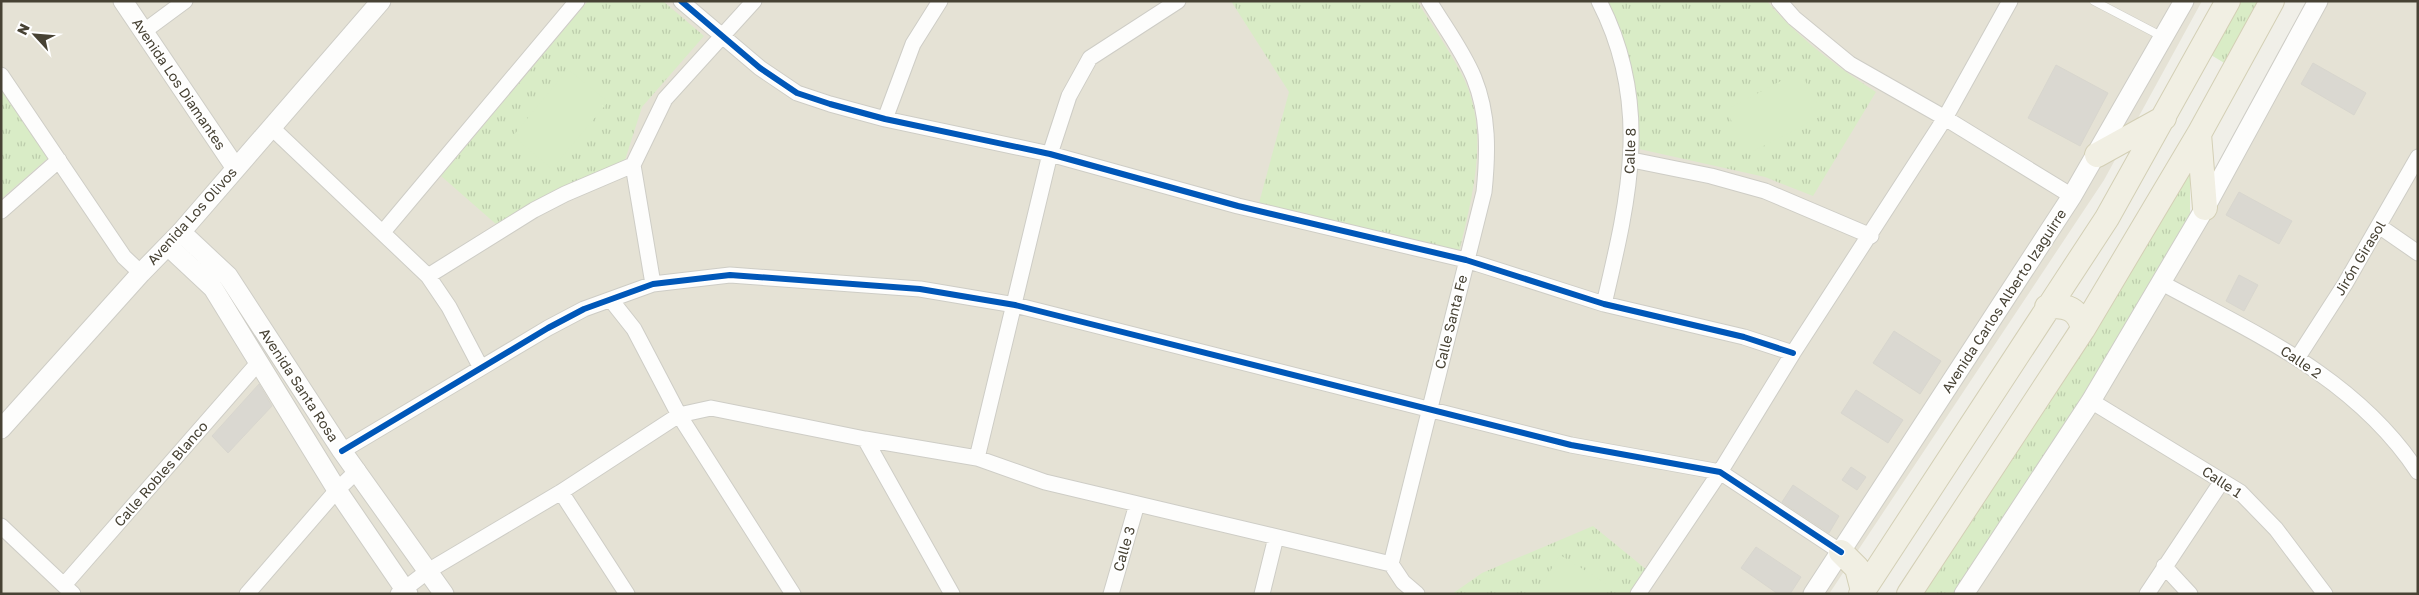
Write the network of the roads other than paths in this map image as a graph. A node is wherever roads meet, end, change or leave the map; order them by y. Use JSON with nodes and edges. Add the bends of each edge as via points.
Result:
{"nodes":[{"id":1,"x":124,"y":1,"type":"edge"},
{"id":2,"x":185,"y":1,"type":"edge"},
{"id":3,"x":381,"y":1,"type":"edge"},
{"id":4,"x":577,"y":1,"type":"edge"},
{"id":5,"x":681,"y":1,"type":"edge"},
{"id":6,"x":754,"y":1,"type":"edge"},
{"id":7,"x":940,"y":1,"type":"edge"},
{"id":8,"x":1178,"y":1,"type":"edge"},
{"id":9,"x":1429,"y":1,"type":"edge"},
{"id":10,"x":1599,"y":1,"type":"edge"},
{"id":11,"x":1779,"y":1,"type":"edge"},
{"id":12,"x":2010,"y":1,"type":"edge"},
{"id":13,"x":2094,"y":1,"type":"edge"},
{"id":14,"x":2184,"y":1,"type":"edge"},
{"id":15,"x":2228,"y":1,"type":"edge"},
{"id":16,"x":2272,"y":1,"type":"edge"},
{"id":17,"x":2318,"y":1,"type":"edge"},
{"id":18,"x":143,"y":32,"type":"junction"},
{"id":19,"x":723,"y":37,"type":"junction"},
{"id":20,"x":2165,"y":38,"type":"junction"},
{"id":21,"x":2197,"y":58,"type":"junction"},
{"id":22,"x":1,"y":75,"type":"edge"},
{"id":23,"x":2227,"y":83,"type":"junction"},
{"id":24,"x":1945,"y":118,"type":"junction"},
{"id":25,"x":2164,"y":118,"type":"junction"},
{"id":26,"x":885,"y":119,"type":"junction"},
{"id":27,"x":271,"y":127,"type":"junction"},
{"id":28,"x":2199,"y":134,"type":"junction"},
{"id":29,"x":1050,"y":154,"type":"junction"},
{"id":30,"x":2098,"y":154,"type":"junction"},
{"id":31,"x":2418,"y":157,"type":"edge"},
{"id":32,"x":59,"y":160,"type":"junction"},
{"id":33,"x":1632,"y":160,"type":"junction"},
{"id":34,"x":633,"y":165,"type":"junction"},
{"id":35,"x":235,"y":167,"type":"junction"},
{"id":36,"x":2072,"y":196,"type":"junction"},
{"id":37,"x":2205,"y":208,"type":"junction"},
{"id":38,"x":1,"y":211,"type":"edge"},
{"id":39,"x":2379,"y":226,"type":"junction"},
{"id":40,"x":180,"y":232,"type":"junction"},
{"id":41,"x":383,"y":232,"type":"junction"},
{"id":42,"x":1871,"y":236,"type":"junction"},
{"id":43,"x":168,"y":246,"type":"junction"},
{"id":44,"x":2418,"y":253,"type":"edge"},
{"id":45,"x":1466,"y":260,"type":"junction"},
{"id":46,"x":141,"y":273,"type":"junction"},
{"id":47,"x":428,"y":276,"type":"junction"},
{"id":48,"x":2160,"y":282,"type":"junction"},
{"id":49,"x":652,"y":284,"type":"junction"},
{"id":50,"x":611,"y":300,"type":"junction"},
{"id":51,"x":1604,"y":304,"type":"junction"},
{"id":52,"x":1015,"y":305,"type":"junction"},
{"id":53,"x":2047,"y":307,"type":"junction"},
{"id":54,"x":2083,"y":329,"type":"junction"},
{"id":55,"x":1793,"y":353,"type":"junction"},
{"id":56,"x":2298,"y":357,"type":"junction"},
{"id":57,"x":258,"y":363,"type":"junction"},
{"id":58,"x":481,"y":368,"type":"junction"},
{"id":59,"x":2092,"y":401,"type":"junction"},
{"id":60,"x":1429,"y":409,"type":"junction"},
{"id":61,"x":679,"y":415,"type":"junction"},
{"id":62,"x":1,"y":429,"type":"edge"},
{"id":63,"x":865,"y":439,"type":"junction"},
{"id":64,"x":342,"y":451,"type":"junction"},
{"id":65,"x":977,"y":458,"type":"junction"},
{"id":66,"x":358,"y":470,"type":"junction"},
{"id":67,"x":1720,"y":472,"type":"junction"},
{"id":68,"x":2418,"y":472,"type":"edge"},
{"id":69,"x":2222,"y":481,"type":"junction"},
{"id":70,"x":337,"y":490,"type":"junction"},
{"id":71,"x":561,"y":492,"type":"junction"},
{"id":72,"x":1137,"y":504,"type":"junction"},
{"id":73,"x":1,"y":526,"type":"edge"},
{"id":74,"x":1276,"y":537,"type":"junction"},
{"id":75,"x":1841,"y":552,"type":"junction"},
{"id":76,"x":1391,"y":564,"type":"junction"},
{"id":77,"x":2164,"y":566,"type":"junction"},
{"id":78,"x":428,"y":571,"type":"junction"},
{"id":79,"x":68,"y":590,"type":"edge"},
{"id":80,"x":404,"y":592,"type":"edge"},
{"id":81,"x":1862,"y":592,"type":"edge"},
{"id":82,"x":247,"y":594,"type":"edge"},
{"id":83,"x":444,"y":594,"type":"edge"},
{"id":84,"x":627,"y":594,"type":"edge"},
{"id":85,"x":794,"y":594,"type":"edge"},
{"id":86,"x":952,"y":594,"type":"edge"},
{"id":87,"x":1111,"y":594,"type":"edge"},
{"id":88,"x":1262,"y":594,"type":"edge"},
{"id":89,"x":1417,"y":594,"type":"edge"},
{"id":90,"x":1638,"y":594,"type":"edge"},
{"id":91,"x":1813,"y":594,"type":"edge"},
{"id":92,"x":1909,"y":594,"type":"edge"},
{"id":93,"x":1964,"y":594,"type":"edge"},
{"id":94,"x":2147,"y":594,"type":"edge"},
{"id":95,"x":2190,"y":594,"type":"edge"},
{"id":96,"x":2325,"y":594,"type":"edge"}],
"edges":[{"from":1,"to":18,"type":"street","name":"Avenida Los Diamantes"},
{"from":2,"to":18,"type":"street"},
{"from":3,"to":27,"type":"street","name":"Avenida Los Olivos"},
{"from":4,"to":41,"type":"street"},
{"from":5,"to":19,"type":"street"},
{"from":6,"to":19,"type":"street"},
{"from":7,"to":26,"type":"street","via":[[913,44]]},
{"from":8,"to":29,"type":"street","via":[[1090,58],[1069,96]]},
{"from":9,"to":45,"type":"street","name":"Calle Santa Fe","via":[[1474,77],[1484,110],[1486,175]]},
{"from":10,"to":33,"type":"street","name":"Calle 8","via":[[1616,40],[1626,81],[1632,123]]},
{"from":11,"to":24,"type":"street","via":[[1794,18],[1850,64]]},
{"from":12,"to":24,"type":"street"},
{"from":13,"to":20,"type":"lane"},
{"from":14,"to":20,"type":"street","name":"Avenida Carlos Alberto Izaguirre"},
{"from":15,"to":21,"type":"main road"},
{"from":16,"to":23,"type":"main road"},
{"from":17,"to":37,"type":"street"},
{"from":18,"to":35,"type":"street","name":"Avenida Los Diamantes"},
{"from":19,"to":26,"type":"street","via":[[797,93]]},
{"from":19,"to":34,"type":"street","via":[[665,99]]},
{"from":20,"to":30,"type":"street","name":"Avenida Carlos Alberto Izaguirre"},
{"from":21,"to":23,"type":"main road","via":[[2203,74],[2216,82]]},
{"from":21,"to":25,"type":"main road"},
{"from":22,"to":32,"type":"street"},
{"from":23,"to":28,"type":"main road"},
{"from":24,"to":36,"type":"street"},
{"from":24,"to":42,"type":"street"},
{"from":25,"to":30,"type":"main road"},
{"from":25,"to":53,"type":"main road","via":[[2107,218]]},
{"from":26,"to":29,"type":"street"},
{"from":27,"to":35,"type":"street","name":"Avenida Los Olivos"},
{"from":27,"to":41,"type":"street"},
{"from":28,"to":37,"type":"main road"},
{"from":28,"to":54,"type":"main road"},
{"from":29,"to":45,"type":"street","via":[[1238,206]]},
{"from":29,"to":52,"type":"street"},
{"from":30,"to":36,"type":"street","name":"Avenida Carlos Alberto Izaguirre"},
{"from":31,"to":39,"type":"street","name":"Jirón Girasol"},
{"from":32,"to":38,"type":"street"},
{"from":32,"to":46,"type":"street","via":[[124,257]]},
{"from":33,"to":42,"type":"street","via":[[1765,191]]},
{"from":33,"to":51,"type":"street","name":"Calle 8","via":[[1625,215]]},
{"from":34,"to":47,"type":"street","via":[[534,210]]},
{"from":34,"to":49,"type":"street"},
{"from":35,"to":40,"type":"street","name":"Avenida Los Olivos"},
{"from":36,"to":75,"type":"street","name":"Avenida Carlos Alberto Izaguirre"},
{"from":37,"to":48,"type":"street"},
{"from":39,"to":44,"type":"street"},
{"from":39,"to":56,"type":"street","name":"Jirón Girasol"},
{"from":40,"to":43,"type":"street","name":"Avenida Los Olivos"},
{"from":40,"to":64,"type":"street","name":"Avenida Santa Rosa","via":[[228,276]]},
{"from":41,"to":47,"type":"street"},
{"from":42,"to":55,"type":"street"},
{"from":43,"to":46,"type":"street","name":"Avenida Los Olivos"},
{"from":43,"to":57,"type":"street","name":"Avenida Santa Rosa","via":[[213,288]]},
{"from":45,"to":51,"type":"street"},
{"from":45,"to":60,"type":"street","name":"Calle Santa Fe"},
{"from":46,"to":62,"type":"street","name":"Avenida Los Olivos"},
{"from":47,"to":58,"type":"street","via":[[449,307]]},
{"from":48,"to":56,"type":"street","name":"Calle 2"},
{"from":48,"to":59,"type":"street"},
{"from":49,"to":50,"type":"street"},
{"from":49,"to":52,"type":"street","via":[[730,275],[920,288]]},
{"from":50,"to":58,"type":"street","via":[[548,328]]},
{"from":50,"to":61,"type":"street","via":[[634,329]]},
{"from":51,"to":55,"type":"street","via":[[1744,337]]},
{"from":52,"to":60,"type":"street"},
{"from":52,"to":65,"type":"street"},
{"from":53,"to":54,"type":"main road","via":[[2066,306],[2073,310],[2078,314]]},
{"from":53,"to":81,"type":"main road"},
{"from":54,"to":92,"type":"main road"},
{"from":55,"to":67,"type":"street"},
{"from":56,"to":68,"type":"street","name":"Calle 2","via":[[2364,408],[2403,450]]},
{"from":57,"to":70,"type":"street","name":"Avenida Santa Rosa"},
{"from":57,"to":79,"type":"street","name":"Calle Robles Blanco"},
{"from":58,"to":64,"type":"street"},
{"from":59,"to":69,"type":"street","name":"Calle 1"},
{"from":59,"to":93,"type":"street"},
{"from":60,"to":67,"type":"street","via":[[1571,445]]},
{"from":60,"to":76,"type":"street","name":"Calle Santa Fe"},
{"from":61,"to":63,"type":"street","via":[[711,408]]},
{"from":61,"to":71,"type":"street"},
{"from":61,"to":85,"type":"street"},
{"from":63,"to":65,"type":"street"},
{"from":63,"to":86,"type":"street"},
{"from":64,"to":66,"type":"street","name":"Avenida Santa Rosa"},
{"from":65,"to":72,"type":"street","via":[[1045,482]]},
{"from":66,"to":70,"type":"street"},
{"from":66,"to":78,"type":"street","name":"Avenida Santa Rosa"},
{"from":67,"to":75,"type":"street"},
{"from":67,"to":90,"type":"street"},
{"from":69,"to":77,"type":"street"},
{"from":69,"to":96,"type":"street","name":"Calle 1","via":[[2240,492],[2276,529]]},
{"from":70,"to":80,"type":"street","name":"Avenida Santa Rosa"},
{"from":70,"to":82,"type":"street"},
{"from":71,"to":78,"type":"street"},
{"from":71,"to":84,"type":"street"},
{"from":72,"to":74,"type":"street"},
{"from":72,"to":87,"type":"street","name":"Calle 3"},
{"from":73,"to":79,"type":"street"},
{"from":74,"to":76,"type":"street"},
{"from":74,"to":88,"type":"street"},
{"from":75,"to":81,"type":"main road","via":[[1857,568]]},
{"from":75,"to":91,"type":"street","name":"Avenida Carlos Alberto Izaguirre"},
{"from":76,"to":89,"type":"street","via":[[1403,582]]},
{"from":77,"to":94,"type":"street"},
{"from":77,"to":95,"type":"street"},
{"from":78,"to":80,"type":"street"},
{"from":78,"to":83,"type":"street","name":"Avenida Santa Rosa"}]}
